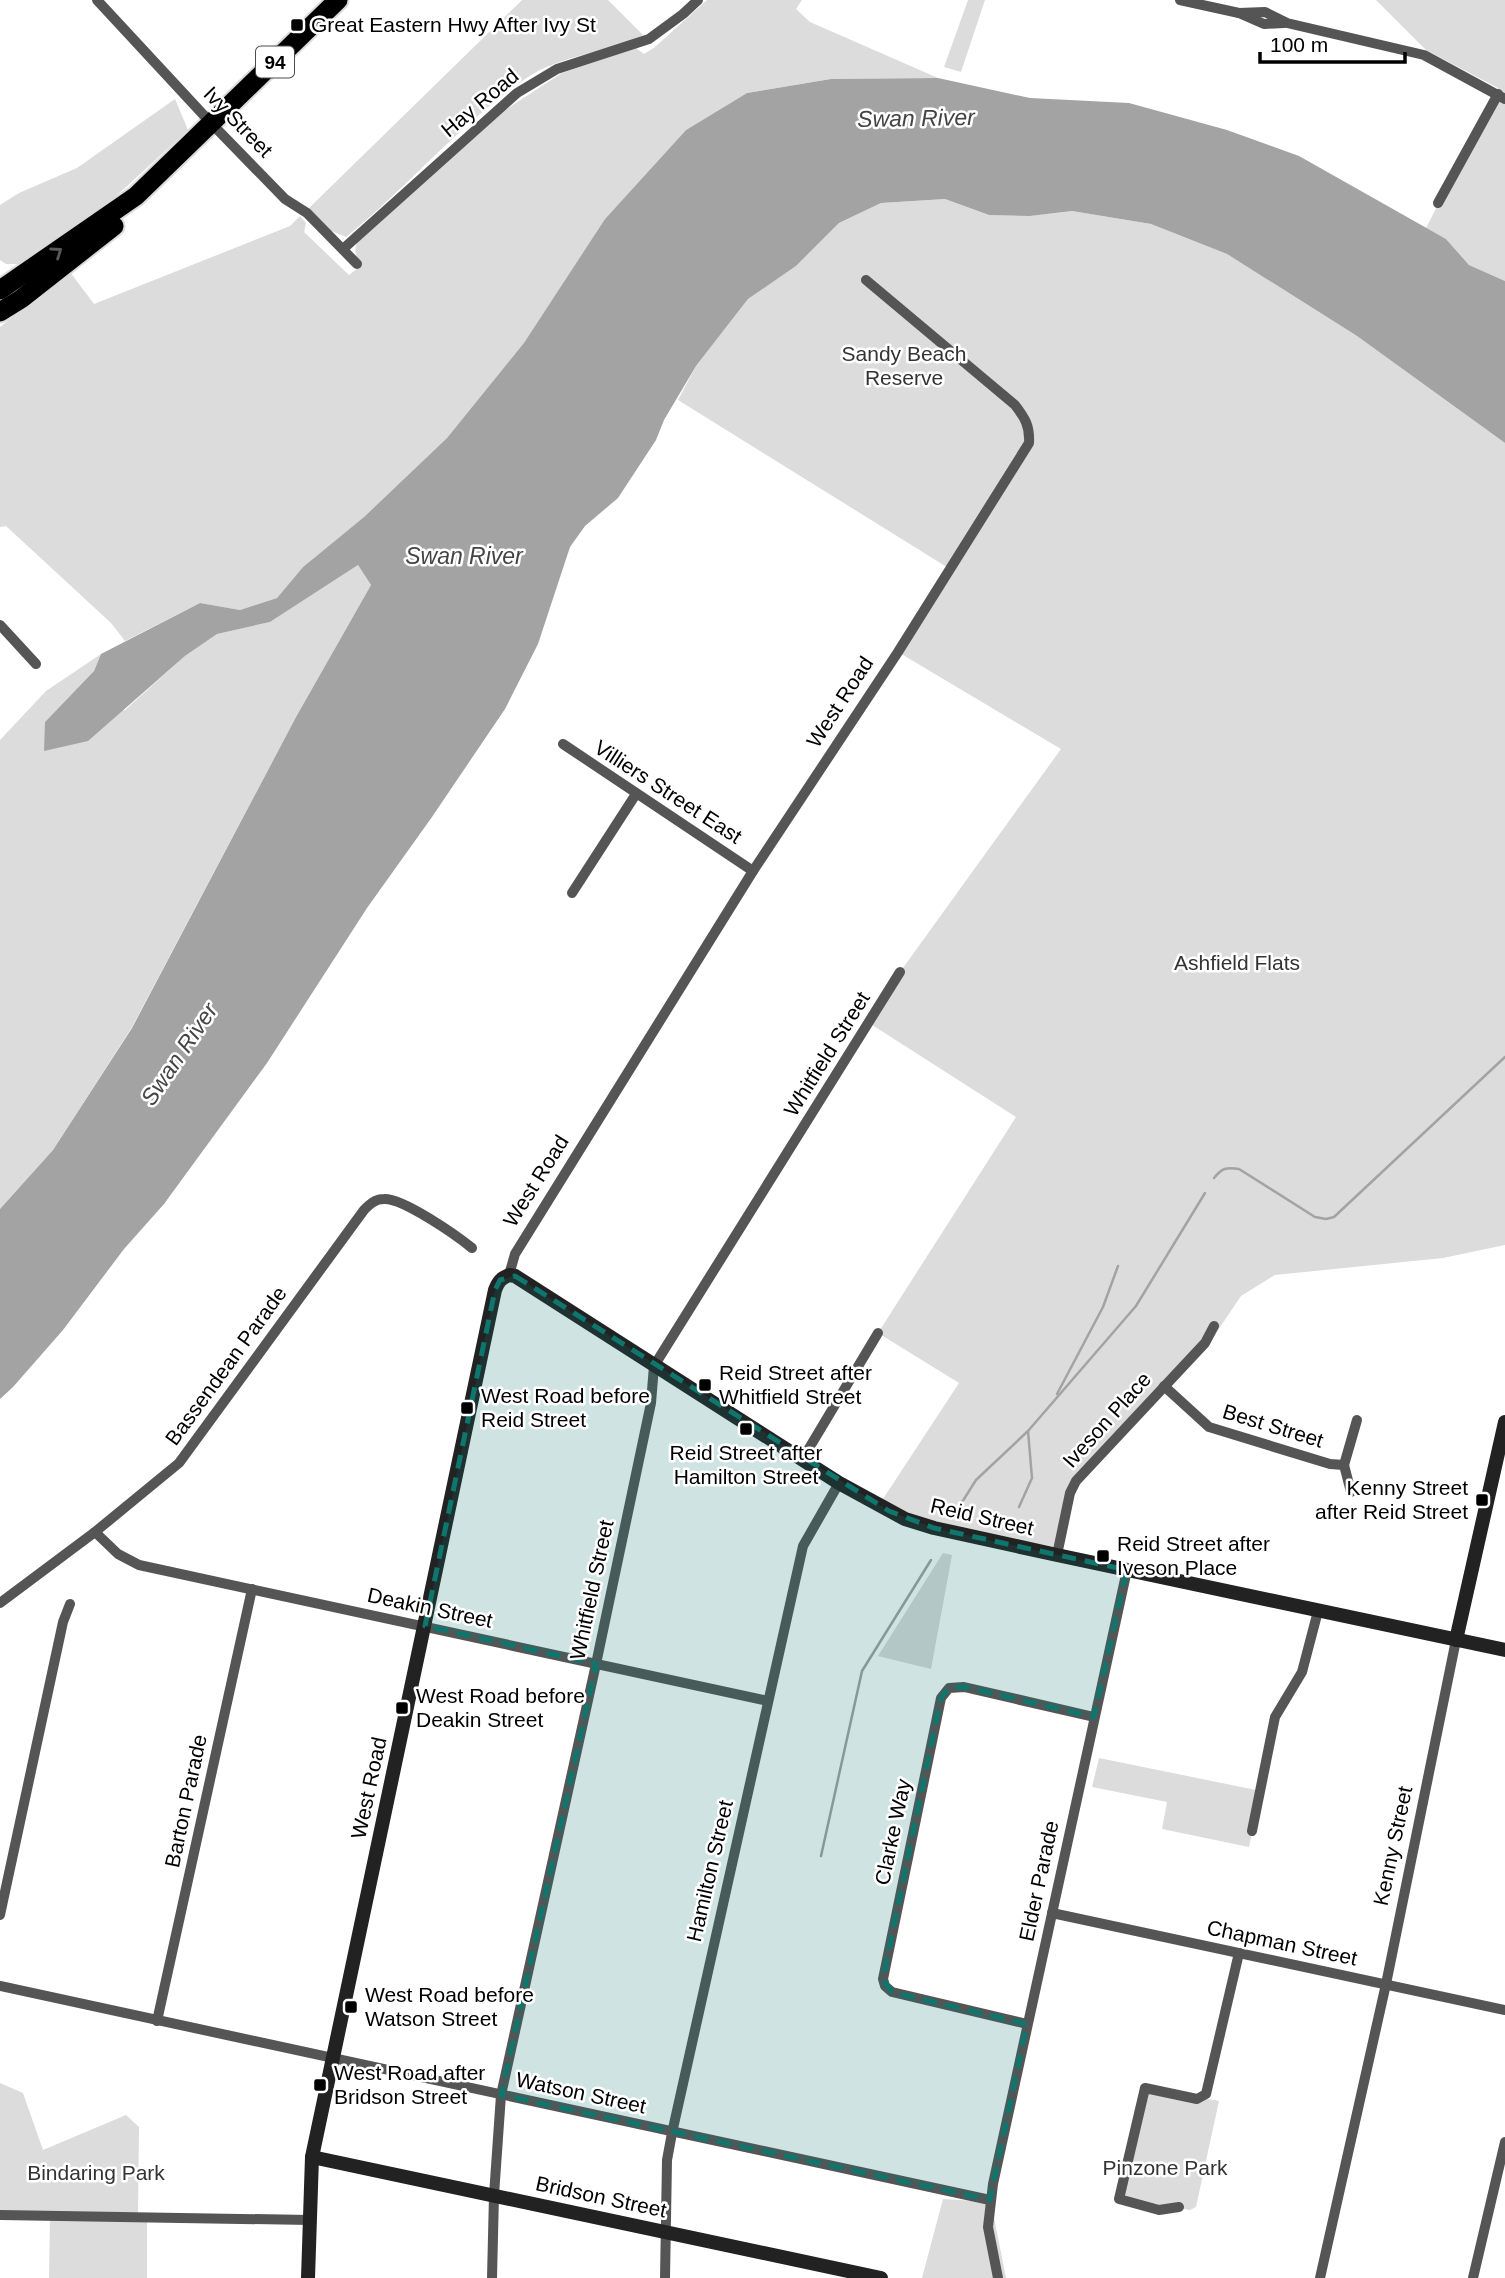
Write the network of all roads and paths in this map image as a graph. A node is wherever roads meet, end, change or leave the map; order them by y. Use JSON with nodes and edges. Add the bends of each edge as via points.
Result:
{"nodes":[{"id":1,"x":97,"y":0,"type":"edge"},
{"id":2,"x":338,"y":0,"type":"edge"},
{"id":3,"x":698,"y":0,"type":"edge"},
{"id":4,"x":1180,"y":0,"type":"edge"},
{"id":5,"x":1502,"y":97,"type":"edge"},
{"id":6,"x":211,"y":123,"type":"junction"},
{"id":7,"x":136,"y":197,"type":"junction"},
{"id":8,"x":1438,"y":202,"type":"dead end"},
{"id":9,"x":343,"y":249,"type":"junction"},
{"id":10,"x":357,"y":264,"type":"dead end"},
{"id":11,"x":866,"y":280,"type":"dead end"},
{"id":12,"x":0,"y":290,"type":"edge"},
{"id":13,"x":0,"y":312,"type":"edge"},
{"id":14,"x":0,"y":625,"type":"edge"},
{"id":15,"x":36,"y":664,"type":"dead end"},
{"id":16,"x":563,"y":744,"type":"dead end"},
{"id":17,"x":636,"y":794,"type":"junction"},
{"id":18,"x":753,"y":872,"type":"junction"},
{"id":19,"x":572,"y":893,"type":"dead end"},
{"id":20,"x":900,"y":972,"type":"dead end"},
{"id":21,"x":472,"y":1248,"type":"dead end"},
{"id":22,"x":509,"y":1275,"type":"junction"},
{"id":23,"x":1214,"y":1326,"type":"dead end"},
{"id":24,"x":878,"y":1333,"type":"dead end"},
{"id":25,"x":654,"y":1366,"type":"junction"},
{"id":26,"x":1164,"y":1385,"type":"junction"},
{"id":27,"x":1357,"y":1420,"type":"dead end"},
{"id":28,"x":1505,"y":1422,"type":"edge"},
{"id":29,"x":802,"y":1460,"type":"junction"},
{"id":30,"x":1344,"y":1465,"type":"junction"},
{"id":31,"x":839,"y":1483,"type":"junction"},
{"id":32,"x":1351,"y":1492,"type":"dead end"},
{"id":33,"x":95,"y":1532,"type":"junction"},
{"id":34,"x":1057,"y":1555,"type":"junction"},
{"id":35,"x":1126,"y":1570,"type":"junction"},
{"id":36,"x":252,"y":1589,"type":"junction"},
{"id":37,"x":0,"y":1603,"type":"edge"},
{"id":38,"x":70,"y":1604,"type":"dead end"},
{"id":39,"x":1318,"y":1611,"type":"junction"},
{"id":40,"x":425,"y":1626,"type":"junction"},
{"id":41,"x":1456,"y":1640,"type":"junction"},
{"id":42,"x":1505,"y":1650,"type":"edge"},
{"id":43,"x":596,"y":1664,"type":"junction"},
{"id":44,"x":768,"y":1701,"type":"junction"},
{"id":45,"x":1094,"y":1717,"type":"junction"},
{"id":46,"x":1252,"y":1831,"type":"dead end"},
{"id":47,"x":1052,"y":1913,"type":"junction"},
{"id":48,"x":0,"y":1915,"type":"edge"},
{"id":49,"x":1239,"y":1953,"type":"junction"},
{"id":50,"x":1386,"y":1984,"type":"junction"},
{"id":51,"x":0,"y":1986,"type":"edge"},
{"id":52,"x":1505,"y":2010,"type":"edge"},
{"id":53,"x":157,"y":2021,"type":"junction"},
{"id":54,"x":1027,"y":2024,"type":"junction"},
{"id":55,"x":333,"y":2059,"type":"junction"},
{"id":56,"x":501,"y":2095,"type":"junction"},
{"id":57,"x":672,"y":2133,"type":"junction"},
{"id":58,"x":1505,"y":2142,"type":"edge"},
{"id":59,"x":312,"y":2157,"type":"junction"},
{"id":60,"x":494,"y":2195,"type":"junction"},
{"id":61,"x":990,"y":2200,"type":"junction"},
{"id":62,"x":1179,"y":2207,"type":"dead end"},
{"id":63,"x":0,"y":2215,"type":"edge"},
{"id":64,"x":310,"y":2220,"type":"junction"},
{"id":65,"x":666,"y":2232,"type":"junction"},
{"id":66,"x":839,"y":2274,"type":"edge"},
{"id":67,"x":308,"y":2278,"type":"edge"},
{"id":68,"x":492,"y":2278,"type":"edge"},
{"id":69,"x":665,"y":2278,"type":"edge"},
{"id":70,"x":881,"y":2278,"type":"edge"},
{"id":71,"x":998,"y":2278,"type":"edge"},
{"id":72,"x":1320,"y":2278,"type":"edge"},
{"id":73,"x":1473,"y":2278,"type":"edge"}],
"edges":[{"from":1,"to":6,"type":"street","name":"Ivy Street"},
{"from":2,"to":6,"type":"highway","number":"94"},
{"from":3,"to":9,"type":"street","name":"Hay Road","via":[[649,39],[557,69],[517,93]]},
{"from":4,"to":5,"type":"street","via":[[1239,13],[1264,24],[1287,23],[1424,55]]},
{"from":5,"to":8,"type":"street"},
{"from":6,"to":7,"type":"highway","number":"94"},
{"from":6,"to":9,"type":"street","name":"Ivy Street","via":[[288,202],[307,213]]},
{"from":12,"to":7,"type":"highway","number":"94","one_way":true},
{"from":7,"to":13,"type":"highway","number":"94","via":[[118,223],[79,256]]},
{"from":9,"to":10,"type":"street","name":"Ivy Street"},
{"from":11,"to":18,"type":"street","name":"West Road","via":[[1015,404],[1026,418],[1029,443]]},
{"from":14,"to":15,"type":"street"},
{"from":16,"to":17,"type":"street","name":"Villiers Street East"},
{"from":17,"to":18,"type":"street","name":"Villiers Street East"},
{"from":17,"to":19,"type":"street"},
{"from":18,"to":22,"type":"street","name":"West Road","via":[[515,1254]]},
{"from":20,"to":25,"type":"street","name":"Whitfield Street"},
{"from":21,"to":33,"type":"street","name":"Bassendean Parade","via":[[397,1201],[373,1202],[192,1448],[166,1476]]},
{"from":22,"to":25,"type":"street","name":"Reid Street"},
{"from":22,"to":40,"type":"street","name":"West Road","via":[[495,1290]]},
{"from":23,"to":26,"type":"street","name":"Iveson Place","via":[[1205,1343]]},
{"from":24,"to":29,"type":"street"},
{"from":25,"to":29,"type":"street","name":"Reid Street"},
{"from":25,"to":43,"type":"street","name":"Whitfield Street","via":[[651,1403]]},
{"from":26,"to":30,"type":"street","name":"Best Street","via":[[1209,1427]]},
{"from":26,"to":34,"type":"street","name":"Iveson Place","via":[[1076,1481]]},
{"from":27,"to":30,"type":"street","name":"Best Street"},
{"from":28,"to":41,"type":"street","name":"Kenny Street"},
{"from":29,"to":31,"type":"street","name":"Reid Street"},
{"from":30,"to":32,"type":"street","name":"Best Street"},
{"from":31,"to":34,"type":"street","name":"Reid Street","via":[[919,1524]]},
{"from":31,"to":44,"type":"street","name":"Hamilton Street","via":[[803,1546]]},
{"from":33,"to":36,"type":"street","name":"Deakin Street","via":[[128,1560]]},
{"from":33,"to":37,"type":"street","name":"Bassendean Parade"},
{"from":34,"to":35,"type":"street","name":"Reid Street"},
{"from":35,"to":39,"type":"street","name":"Reid Street"},
{"from":35,"to":45,"type":"street","name":"Elder Parade"},
{"from":36,"to":40,"type":"street","name":"Deakin Street"},
{"from":36,"to":53,"type":"street","name":"Barton Parade"},
{"from":38,"to":48,"type":"street"},
{"from":39,"to":41,"type":"street","name":"Reid Street"},
{"from":39,"to":46,"type":"street","via":[[1302,1672],[1275,1717]]},
{"from":40,"to":43,"type":"street","name":"Deakin Street"},
{"from":40,"to":55,"type":"street","name":"West Road"},
{"from":41,"to":42,"type":"street","name":"Reid Street"},
{"from":41,"to":50,"type":"street","name":"Kenny Street"},
{"from":43,"to":44,"type":"street","name":"Deakin Street"},
{"from":43,"to":56,"type":"street","name":"Whitfield Street"},
{"from":44,"to":57,"type":"street","name":"Hamilton Street"},
{"from":45,"to":47,"type":"street","name":"Elder Parade"},
{"from":45,"to":54,"type":"street","name":"Clarke Way","via":[[964,1687],[949,1688],[941,1698],[883,1979],[892,1992]]},
{"from":47,"to":49,"type":"street","name":"Chapman Street"},
{"from":47,"to":54,"type":"street","name":"Elder Parade"},
{"from":49,"to":50,"type":"street","name":"Chapman Street"},
{"from":49,"to":62,"type":"street","via":[[1206,2094],[1197,2099],[1145,2088],[1119,2199],[1159,2210]]},
{"from":50,"to":52,"type":"street","name":"Chapman Street"},
{"from":50,"to":72,"type":"street","name":"Kenny Street"},
{"from":51,"to":53,"type":"street","name":"Watson Street"},
{"from":53,"to":55,"type":"street","name":"Watson Street"},
{"from":54,"to":61,"type":"street","name":"Elder Parade"},
{"from":55,"to":56,"type":"street","name":"Watson Street"},
{"from":55,"to":59,"type":"street","name":"West Road"},
{"from":56,"to":57,"type":"street","name":"Watson Street"},
{"from":56,"to":60,"type":"street","name":"Whitfield Street"},
{"from":57,"to":61,"type":"street","name":"Watson Street"},
{"from":57,"to":65,"type":"street","name":"Hamilton Street"},
{"from":58,"to":73,"type":"street"},
{"from":59,"to":60,"type":"street","name":"Bridson Street"},
{"from":59,"to":64,"type":"street","name":"West Road"},
{"from":60,"to":65,"type":"street","name":"Bridson Street"},
{"from":60,"to":68,"type":"street","name":"Whitfield Street"},
{"from":61,"to":71,"type":"street","name":"Elder Parade","via":[[988,2227]]},
{"from":63,"to":64,"type":"street"},
{"from":64,"to":67,"type":"street","name":"West Road"},
{"from":65,"to":66,"type":"street","name":"Bridson Street"},
{"from":65,"to":69,"type":"street","name":"Hamilton Street"},
{"from":66,"to":70,"type":"street","name":"Bridson Street"}]}
